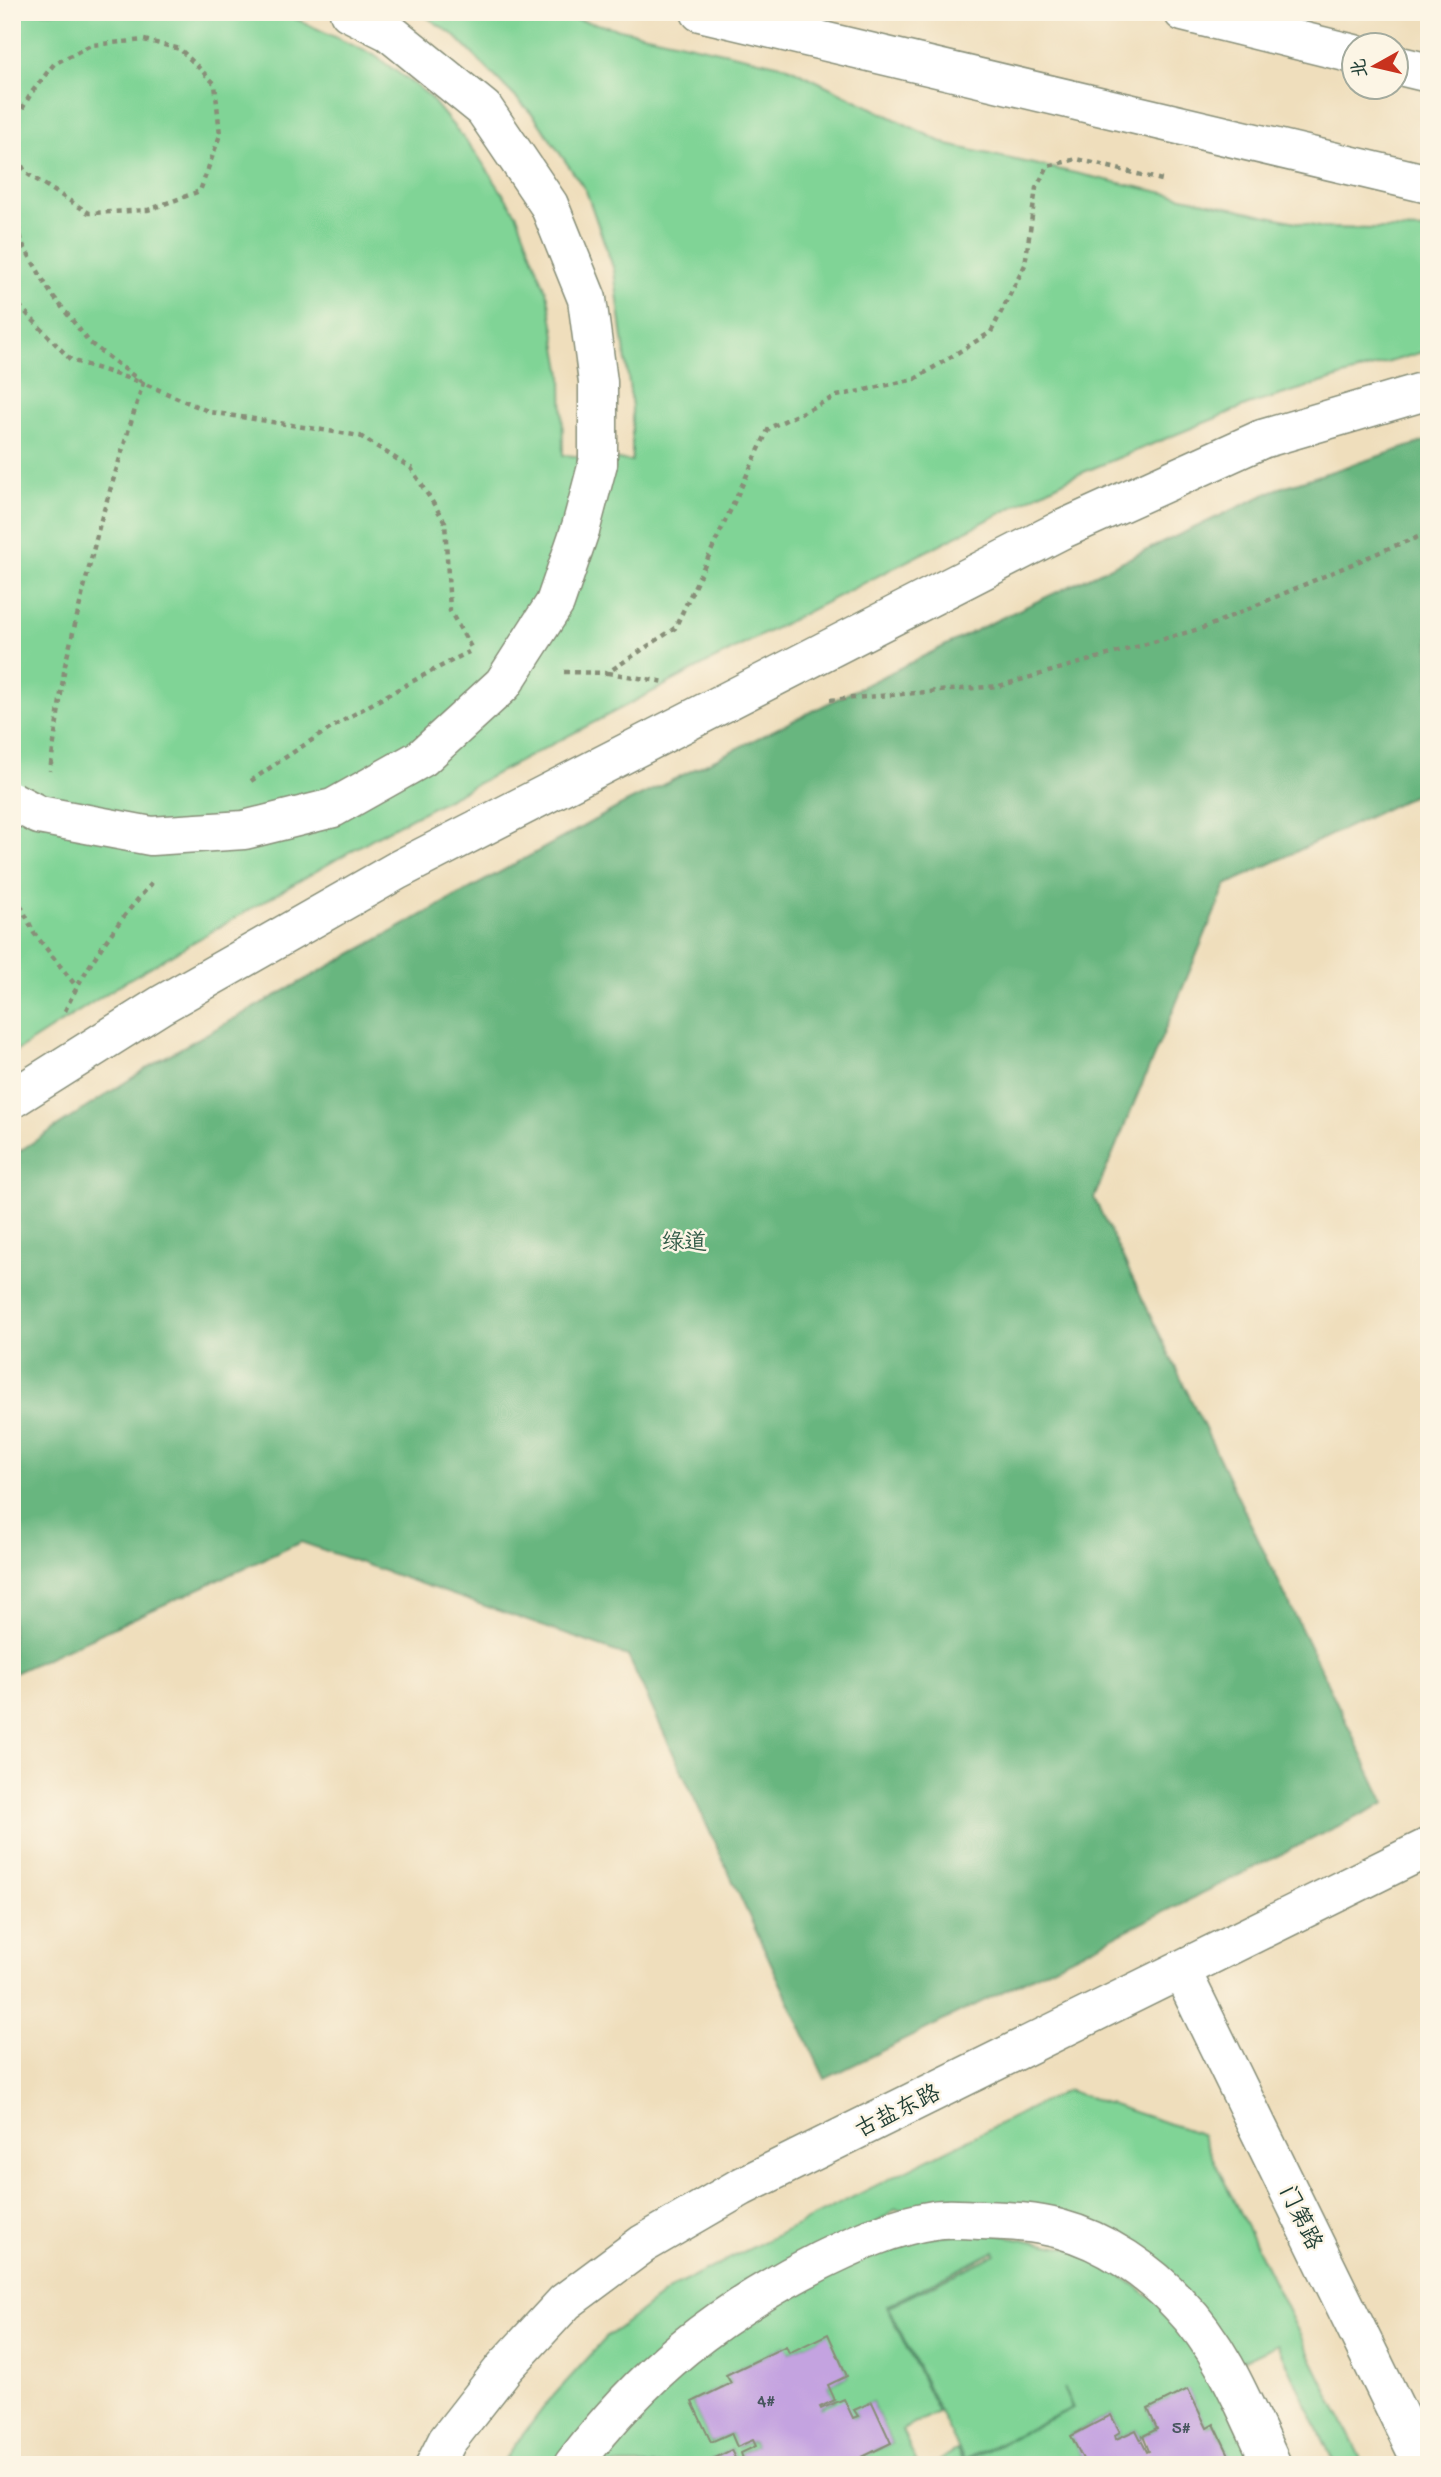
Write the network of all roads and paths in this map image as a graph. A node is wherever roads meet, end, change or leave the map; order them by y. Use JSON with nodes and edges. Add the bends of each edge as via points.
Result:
{"nodes":[{"id":1,"x":349,"y":12,"type":"edge"},
{"id":2,"x":699,"y":12,"type":"edge"},
{"id":3,"x":1183,"y":12,"type":"edge"},
{"id":4,"x":1340,"y":51,"type":"edge"},
{"id":5,"x":1410,"y":69,"type":"edge"},
{"id":6,"x":1429,"y":73,"type":"edge"},
{"id":7,"x":12,"y":148,"type":"edge"},
{"id":8,"x":12,"y":155,"type":"edge"},
{"id":9,"x":1429,"y":184,"type":"edge"},
{"id":10,"x":12,"y":298,"type":"edge"},
{"id":11,"x":1429,"y":390,"type":"edge"},
{"id":12,"x":1429,"y":533,"type":"edge"},
{"id":13,"x":607,"y":673,"type":"dead end"},
{"id":14,"x":667,"y":682,"type":"dead end"},
{"id":15,"x":825,"y":701,"type":"dead end"},
{"id":16,"x":50,"y":774,"type":"dead end"},
{"id":17,"x":12,"y":801,"type":"edge"},
{"id":18,"x":12,"y":887,"type":"edge"},
{"id":19,"x":76,"y":986,"type":"dead end"},
{"id":20,"x":12,"y":1099,"type":"edge"},
{"id":21,"x":1429,"y":1847,"type":"edge"},
{"id":22,"x":1181,"y":1970,"type":"junction"},
{"id":23,"x":435,"y":2465,"type":"edge"},
{"id":24,"x":573,"y":2465,"type":"edge"},
{"id":25,"x":1272,"y":2465,"type":"edge"},
{"id":26,"x":1423,"y":2465,"type":"edge"}],
"edges":[{"from":1,"to":17,"type":"main road","bridge":true,"via":[[389,32],[484,109],[549,205],[587,299],[598,382],[598,463],[555,603],[503,684],[422,758],[334,808],[244,830],[151,836],[40,815]]},
{"from":2,"to":9,"type":"main road"},
{"from":3,"to":4,"type":"main road"},
{"from":5,"to":6,"type":"main road"},
{"from":7,"to":8,"type":"path","bridge":true,"via":[[26,173],[89,213],[148,210],[200,191],[220,135],[215,84],[180,49],[144,40],[91,45],[54,64],[32,92],[16,119]]},
{"from":10,"to":16,"type":"path","via":[[71,360],[143,383],[100,523],[65,665]]},
{"from":11,"to":20,"type":"main road","bridge":true,"via":[[1262,439],[1063,529],[398,870],[161,1006]]},
{"from":12,"to":15,"type":"path","via":[[1206,627],[999,686]]},
{"from":13,"to":14,"type":"path"},
{"from":18,"to":19,"type":"path","via":[[34,933]]},
{"from":21,"to":22,"type":"main road","name":"古盐东路"},
{"from":22,"to":23,"type":"main road","name":"古盐东路","via":[[741,2188],[643,2244],[565,2302],[505,2368],[447,2441]]},
{"from":22,"to":26,"type":"main road","name":"门第路"},
{"from":24,"to":25,"type":"main road","via":[[640,2386],[719,2319],[778,2282],[884,2231],[936,2219],[1018,2221],[1061,2229],[1094,2242],[1151,2277],[1213,2345]]}]}
